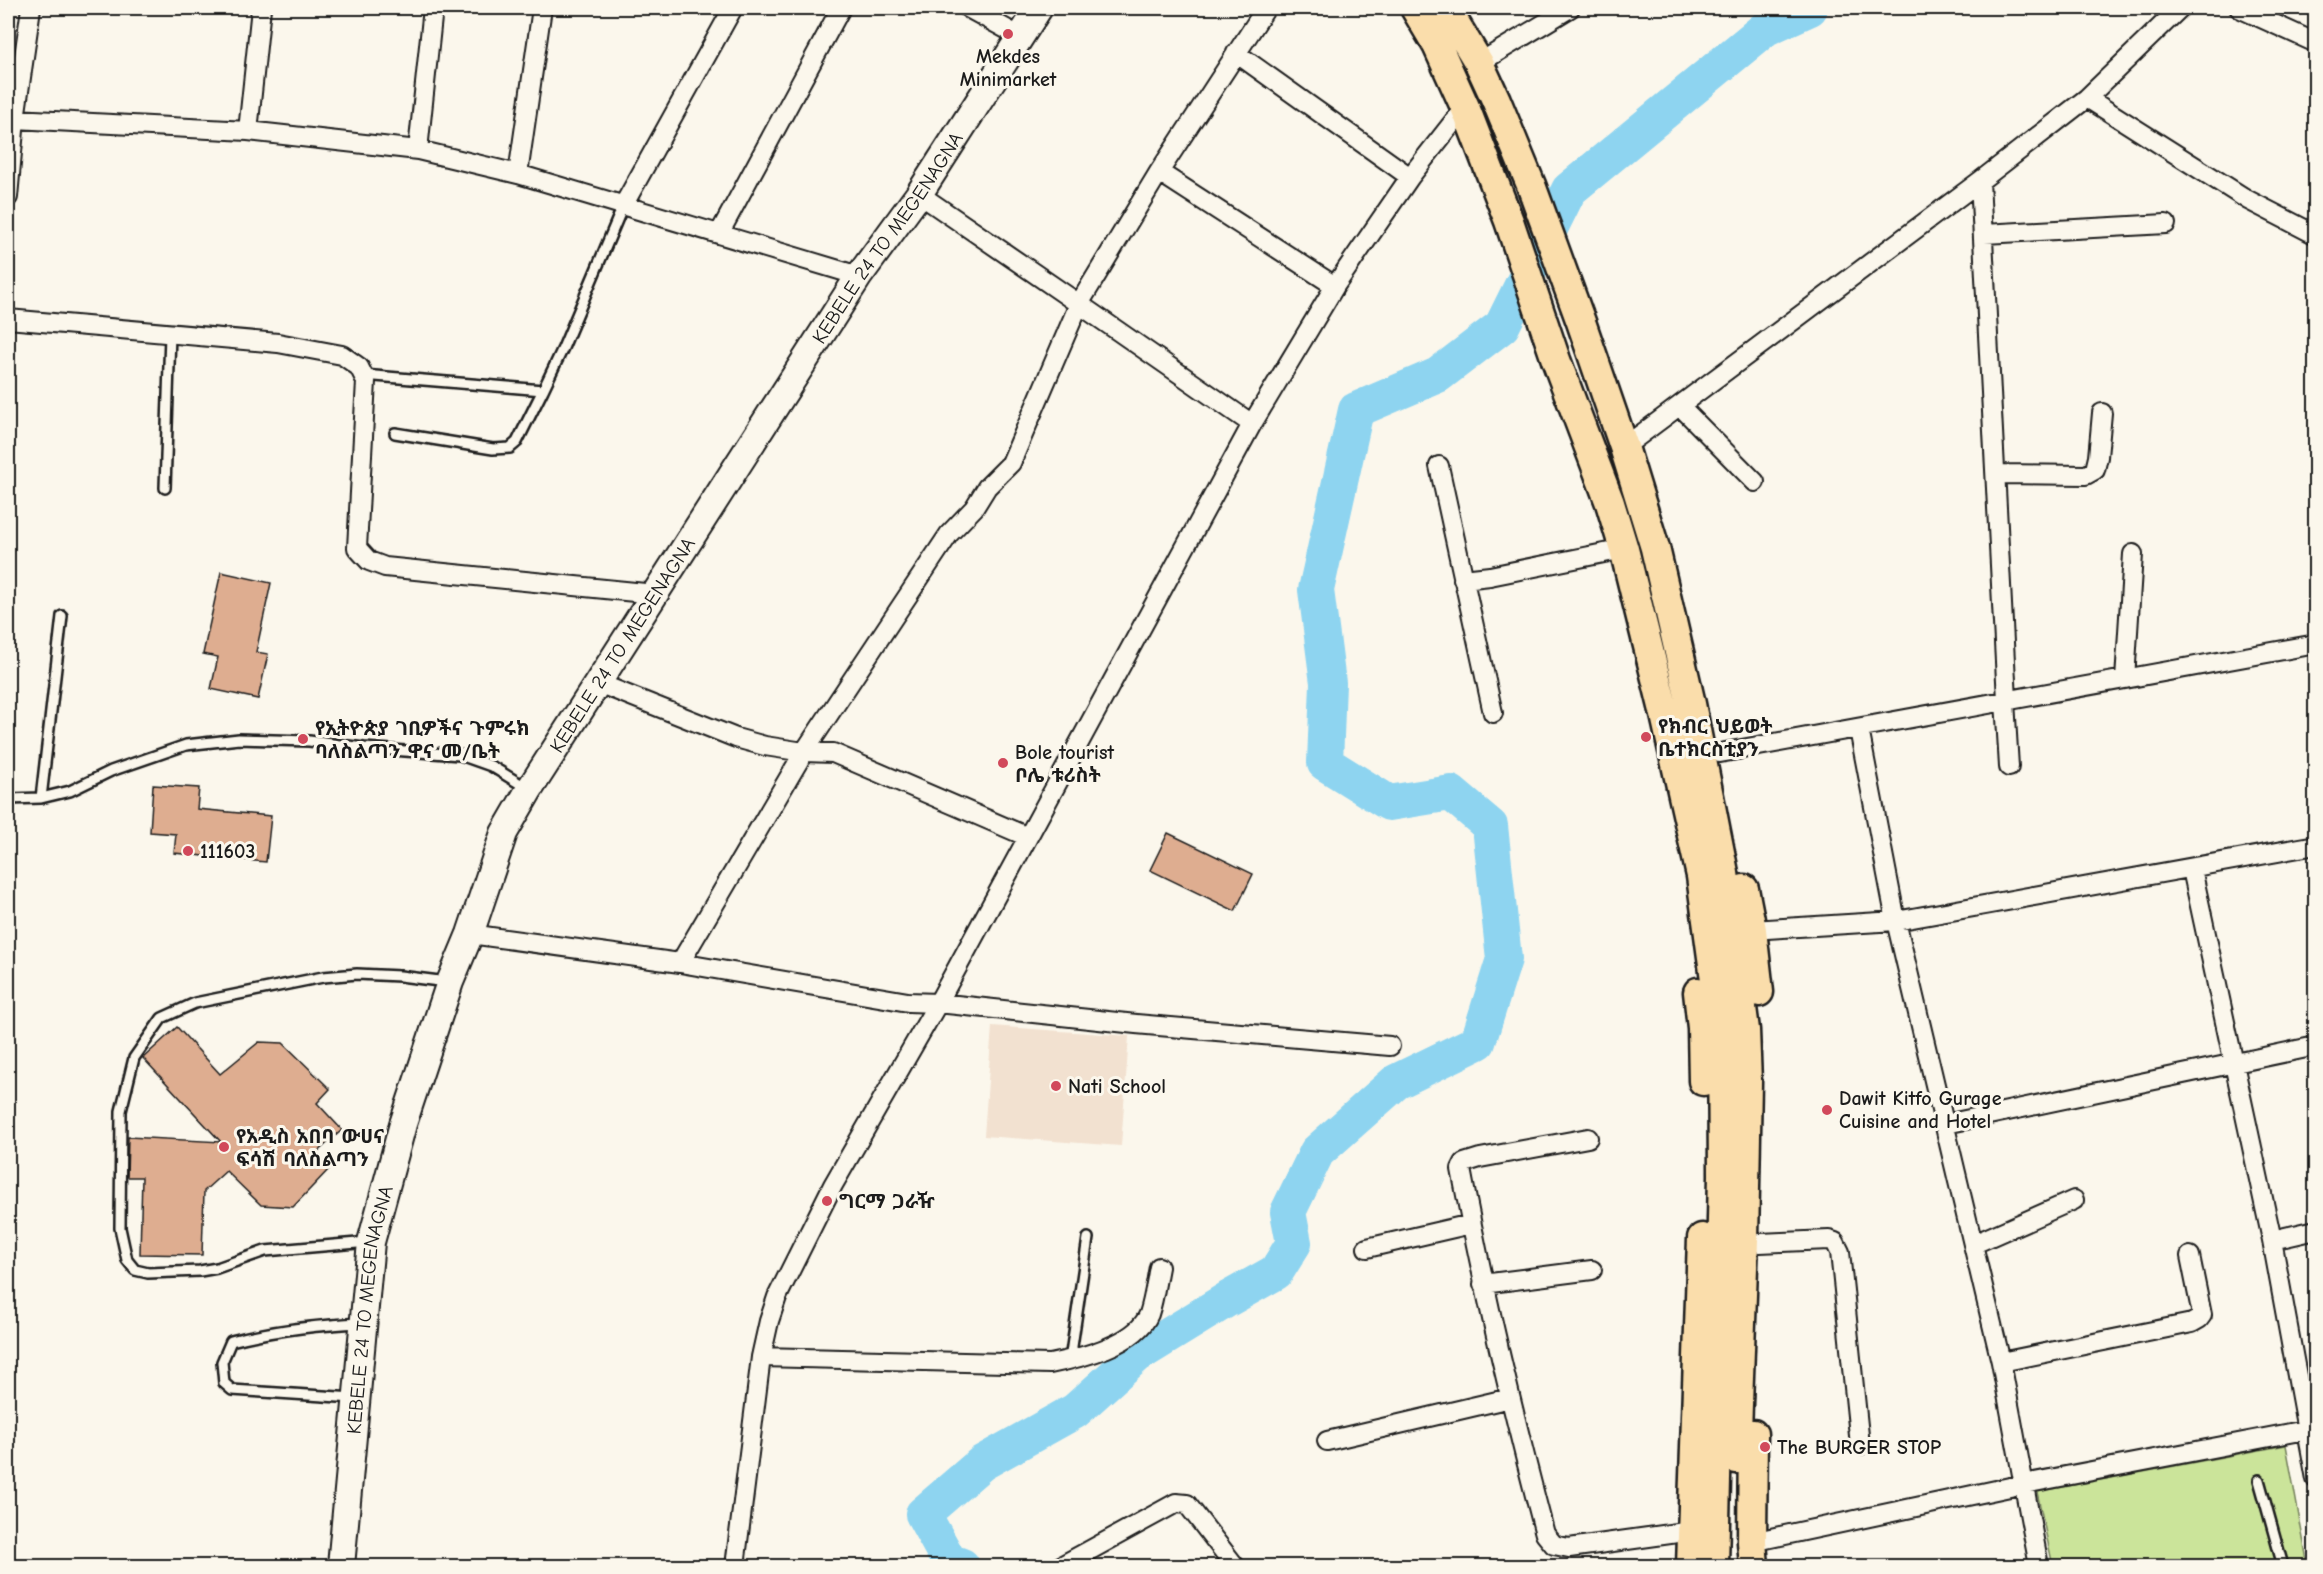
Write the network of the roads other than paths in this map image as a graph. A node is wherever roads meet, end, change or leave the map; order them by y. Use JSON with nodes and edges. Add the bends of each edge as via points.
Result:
{"nodes":[{"id":1,"x":31,"y":8,"type":"edge"},
{"id":2,"x":261,"y":8,"type":"edge"},
{"id":3,"x":433,"y":8,"type":"edge"},
{"id":4,"x":542,"y":8,"type":"edge"},
{"id":5,"x":733,"y":8,"type":"edge"},
{"id":6,"x":842,"y":8,"type":"edge"},
{"id":7,"x":968,"y":8,"type":"edge"},
{"id":8,"x":1039,"y":8,"type":"edge"},
{"id":9,"x":1266,"y":8,"type":"edge"},
{"id":10,"x":1415,"y":8,"type":"edge"},
{"id":11,"x":1446,"y":8,"type":"edge"},
{"id":12,"x":1570,"y":8,"type":"edge"},
{"id":13,"x":2180,"y":8,"type":"edge"},
{"id":14,"x":2244,"y":8,"type":"edge"},
{"id":15,"x":1021,"y":37,"type":"junction"},
{"id":16,"x":2316,"y":43,"type":"edge"},
{"id":17,"x":1236,"y":53,"type":"junction"},
{"id":18,"x":1479,"y":63,"type":"junction"},
{"id":19,"x":2087,"y":98,"type":"junction"},
{"id":20,"x":1465,"y":106,"type":"junction"},
{"id":21,"x":15,"y":119,"type":"junction"},
{"id":22,"x":248,"y":131,"type":"junction"},
{"id":23,"x":418,"y":150,"type":"junction"},
{"id":24,"x":1159,"y":172,"type":"junction"},
{"id":25,"x":518,"y":174,"type":"junction"},
{"id":26,"x":1410,"y":177,"type":"junction"},
{"id":27,"x":1980,"y":181,"type":"junction"},
{"id":28,"x":919,"y":194,"type":"junction"},
{"id":29,"x":8,"y":197,"type":"edge"},
{"id":30,"x":623,"y":206,"type":"junction"},
{"id":31,"x":2166,"y":224,"type":"dead end"},
{"id":32,"x":719,"y":234,"type":"junction"},
{"id":33,"x":1984,"y":234,"type":"junction"},
{"id":34,"x":2316,"y":235,"type":"edge"},
{"id":35,"x":859,"y":276,"type":"junction"},
{"id":36,"x":1566,"y":282,"type":"junction"},
{"id":37,"x":1335,"y":286,"type":"junction"},
{"id":38,"x":1534,"y":294,"type":"junction"},
{"id":39,"x":1079,"y":304,"type":"junction"},
{"id":40,"x":8,"y":319,"type":"edge"},
{"id":41,"x":170,"y":334,"type":"junction"},
{"id":42,"x":363,"y":375,"type":"junction"},
{"id":43,"x":543,"y":390,"type":"junction"},
{"id":44,"x":1680,"y":406,"type":"junction"},
{"id":45,"x":2102,"y":413,"type":"dead end"},
{"id":46,"x":1252,"y":424,"type":"junction"},
{"id":47,"x":395,"y":433,"type":"dead end"},
{"id":48,"x":1624,"y":447,"type":"junction"},
{"id":49,"x":1439,"y":466,"type":"dead end"},
{"id":50,"x":1996,"y":474,"type":"junction"},
{"id":51,"x":1755,"y":482,"type":"dead end"},
{"id":52,"x":165,"y":488,"type":"dead end"},
{"id":53,"x":1624,"y":549,"type":"junction"},
{"id":54,"x":2133,"y":554,"type":"dead end"},
{"id":55,"x":1463,"y":579,"type":"junction"},
{"id":56,"x":655,"y":594,"type":"junction"},
{"id":57,"x":62,"y":616,"type":"dead end"},
{"id":58,"x":2316,"y":644,"type":"edge"},
{"id":59,"x":2125,"y":679,"type":"junction"},
{"id":60,"x":597,"y":683,"type":"junction"},
{"id":61,"x":2006,"y":701,"type":"junction"},
{"id":62,"x":1691,"y":704,"type":"junction"},
{"id":63,"x":1493,"y":713,"type":"dead end"},
{"id":64,"x":1665,"y":715,"type":"junction"},
{"id":65,"x":1859,"y":729,"type":"junction"},
{"id":66,"x":804,"y":752,"type":"junction"},
{"id":67,"x":1720,"y":753,"type":"junction"},
{"id":68,"x":2008,"y":767,"type":"dead end"},
{"id":69,"x":529,"y":790,"type":"junction"},
{"id":70,"x":41,"y":798,"type":"junction"},
{"id":71,"x":8,"y":799,"type":"edge"},
{"id":72,"x":1028,"y":837,"type":"junction"},
{"id":73,"x":2316,"y":845,"type":"edge"},
{"id":74,"x":2192,"y":869,"type":"junction"},
{"id":75,"x":1896,"y":921,"type":"junction"},
{"id":76,"x":1752,"y":930,"type":"junction"},
{"id":77,"x":470,"y":934,"type":"junction"},
{"id":78,"x":680,"y":963,"type":"junction"},
{"id":79,"x":450,"y":982,"type":"junction"},
{"id":80,"x":938,"y":1003,"type":"junction"},
{"id":81,"x":1734,"y":1031,"type":"junction"},
{"id":82,"x":1390,"y":1046,"type":"dead end"},
{"id":83,"x":2316,"y":1046,"type":"edge"},
{"id":84,"x":2234,"y":1062,"type":"junction"},
{"id":85,"x":1946,"y":1124,"type":"junction"},
{"id":86,"x":1588,"y":1138,"type":"dead end"},
{"id":87,"x":2073,"y":1200,"type":"dead end"},
{"id":88,"x":1471,"y":1224,"type":"junction"},
{"id":89,"x":2316,"y":1230,"type":"edge"},
{"id":90,"x":1088,"y":1238,"type":"dead end"},
{"id":91,"x":2272,"y":1240,"type":"junction"},
{"id":92,"x":371,"y":1242,"type":"junction"},
{"id":93,"x":1760,"y":1243,"type":"junction"},
{"id":94,"x":1974,"y":1244,"type":"junction"},
{"id":95,"x":1367,"y":1248,"type":"dead end"},
{"id":96,"x":2190,"y":1256,"type":"dead end"},
{"id":97,"x":1159,"y":1267,"type":"dead end"},
{"id":98,"x":1592,"y":1270,"type":"dead end"},
{"id":99,"x":1483,"y":1284,"type":"junction"},
{"id":100,"x":364,"y":1323,"type":"junction"},
{"id":101,"x":761,"y":1357,"type":"junction"},
{"id":102,"x":1070,"y":1360,"type":"junction"},
{"id":103,"x":2001,"y":1362,"type":"junction"},
{"id":104,"x":357,"y":1398,"type":"junction"},
{"id":105,"x":1509,"y":1398,"type":"junction"},
{"id":106,"x":2311,"y":1429,"type":"edge"},
{"id":107,"x":1328,"y":1441,"type":"dead end"},
{"id":108,"x":1860,"y":1445,"type":"dead end"},
{"id":109,"x":2316,"y":1479,"type":"edge"},
{"id":110,"x":2259,"y":1480,"type":"dead end"},
{"id":111,"x":2024,"y":1484,"type":"junction"},
{"id":112,"x":1692,"y":1531,"type":"junction"},
{"id":113,"x":1753,"y":1554,"type":"edge"},
{"id":114,"x":341,"y":1566,"type":"edge"},
{"id":115,"x":735,"y":1566,"type":"edge"},
{"id":116,"x":1061,"y":1566,"type":"edge"},
{"id":117,"x":1235,"y":1566,"type":"edge"},
{"id":118,"x":1691,"y":1566,"type":"edge"},
{"id":119,"x":1714,"y":1566,"type":"edge"},
{"id":120,"x":1733,"y":1566,"type":"edge"},
{"id":121,"x":2039,"y":1566,"type":"edge"},
{"id":122,"x":2283,"y":1566,"type":"edge"}],
"edges":[{"from":1,"to":21,"type":"street"},
{"from":2,"to":22,"type":"street"},
{"from":3,"to":23,"type":"street"},
{"from":4,"to":25,"type":"street"},
{"from":5,"to":30,"type":"street"},
{"from":6,"to":32,"type":"street"},
{"from":7,"to":15,"type":"street"},
{"from":8,"to":15,"type":"main road","name":"KEBELE 24 TO MEGENAGNA"},
{"from":9,"to":17,"type":"street"},
{"from":10,"to":20,"type":"main road"},
{"from":11,"to":18,"type":"main road"},
{"from":12,"to":18,"type":"street"},
{"from":13,"to":19,"type":"street"},
{"from":14,"to":16,"type":"street"},
{"from":15,"to":28,"type":"main road","name":"KEBELE 24 TO MEGENAGNA"},
{"from":17,"to":24,"type":"street"},
{"from":17,"to":26,"type":"street"},
{"from":18,"to":36,"type":"main road","via":[[1531,185]]},
{"from":19,"to":27,"type":"street"},
{"from":19,"to":34,"type":"street","via":[[2248,200]]},
{"from":20,"to":26,"type":"street"},
{"from":20,"to":38,"type":"main road"},
{"from":21,"to":22,"type":"street"},
{"from":21,"to":29,"type":"street"},
{"from":22,"to":23,"type":"street"},
{"from":23,"to":25,"type":"street"},
{"from":24,"to":37,"type":"street"},
{"from":24,"to":39,"type":"street"},
{"from":25,"to":30,"type":"street"},
{"from":26,"to":37,"type":"street"},
{"from":27,"to":33,"type":"street"},
{"from":27,"to":44,"type":"street"},
{"from":28,"to":35,"type":"main road","name":"KEBELE 24 TO MEGENAGNA"},
{"from":28,"to":39,"type":"street"},
{"from":30,"to":32,"type":"street"},
{"from":30,"to":43,"type":"lane"},
{"from":31,"to":33,"type":"street"},
{"from":32,"to":35,"type":"street"},
{"from":33,"to":50,"type":"street"},
{"from":35,"to":56,"type":"main road","name":"KEBELE 24 TO MEGENAGNA"},
{"from":36,"to":38,"type":"main road"},
{"from":36,"to":48,"type":"main road"},
{"from":37,"to":46,"type":"street"},
{"from":38,"to":53,"type":"main road"},
{"from":39,"to":46,"type":"street"},
{"from":39,"to":66,"type":"street","via":[[1011,463],[949,534]]},
{"from":40,"to":41,"type":"street"},
{"from":41,"to":42,"type":"street","via":[[278,343],[342,355]]},
{"from":41,"to":52,"type":"lane"},
{"from":42,"to":43,"type":"lane"},
{"from":42,"to":56,"type":"street","via":[[366,381],[357,548],[369,561],[385,567]]},
{"from":43,"to":47,"type":"lane","via":[[518,442],[510,448],[493,449]]},
{"from":44,"to":48,"type":"street"},
{"from":44,"to":51,"type":"street"},
{"from":45,"to":50,"type":"street","via":[[2095,470],[2086,475]]},
{"from":46,"to":72,"type":"street"},
{"from":48,"to":62,"type":"main road","via":[[1655,548]]},
{"from":49,"to":55,"type":"street"},
{"from":50,"to":61,"type":"street"},
{"from":53,"to":55,"type":"street"},
{"from":53,"to":64,"type":"main road"},
{"from":54,"to":59,"type":"street"},
{"from":55,"to":63,"type":"street"},
{"from":56,"to":60,"type":"main road","name":"KEBELE 24 TO MEGENAGNA"},
{"from":57,"to":70,"type":"lane"},
{"from":58,"to":59,"type":"street"},
{"from":59,"to":61,"type":"street"},
{"from":60,"to":66,"type":"street","via":[[736,738]]},
{"from":60,"to":69,"type":"main road","name":"KEBELE 24 TO MEGENAGNA"},
{"from":61,"to":65,"type":"street"},
{"from":61,"to":68,"type":"street"},
{"from":62,"to":67,"type":"main road"},
{"from":62,"to":81,"type":"main road","via":[[1724,873]]},
{"from":64,"to":81,"type":"main road"},
{"from":64,"to":112,"type":"main road","via":[[1661,773],[1691,925],[1702,1028],[1705,1152]]},
{"from":65,"to":67,"type":"street"},
{"from":65,"to":75,"type":"street"},
{"from":66,"to":72,"type":"street","via":[[833,753]]},
{"from":66,"to":78,"type":"street"},
{"from":67,"to":76,"type":"main road"},
{"from":69,"to":70,"type":"lane","via":[[491,766],[460,755],[309,741],[239,739],[186,745],[111,771],[70,792]]},
{"from":69,"to":77,"type":"main road","name":"KEBELE 24 TO MEGENAGNA","via":[[504,832]]},
{"from":70,"to":71,"type":"lane"},
{"from":72,"to":80,"type":"street"},
{"from":73,"to":74,"type":"street"},
{"from":74,"to":75,"type":"street"},
{"from":74,"to":84,"type":"street"},
{"from":75,"to":76,"type":"street"},
{"from":75,"to":85,"type":"street"},
{"from":76,"to":93,"type":"main road","via":[[1764,1044]]},
{"from":77,"to":78,"type":"street"},
{"from":77,"to":79,"type":"main road","name":"KEBELE 24 TO MEGENAGNA"},
{"from":78,"to":80,"type":"street","via":[[908,1002]]},
{"from":79,"to":92,"type":"main road","name":"KEBELE 24 TO MEGENAGNA","via":[[403,1124]]},
{"from":79,"to":92,"type":"lane","via":[[357,974],[322,977],[195,1003],[162,1018],[134,1058],[121,1111],[120,1228],[127,1260],[135,1270],[200,1271],[265,1251]]},
{"from":80,"to":82,"type":"street"},
{"from":80,"to":101,"type":"street","via":[[828,1196],[777,1297]]},
{"from":81,"to":119,"type":"main road","via":[[1723,1187]]},
{"from":81,"to":120,"type":"main road","via":[[1747,1082]]},
{"from":83,"to":84,"type":"street"},
{"from":84,"to":85,"type":"street"},
{"from":84,"to":91,"type":"street"},
{"from":85,"to":94,"type":"street"},
{"from":86,"to":88,"type":"street","via":[[1464,1163],[1461,1169]]},
{"from":87,"to":94,"type":"street"},
{"from":88,"to":95,"type":"street"},
{"from":88,"to":99,"type":"street"},
{"from":89,"to":91,"type":"street"},
{"from":90,"to":102,"type":"lane"},
{"from":91,"to":106,"type":"street"},
{"from":92,"to":100,"type":"main road","name":"KEBELE 24 TO MEGENAGNA"},
{"from":93,"to":108,"type":"street","via":[[1829,1240],[1835,1242],[1840,1252]]},
{"from":93,"to":113,"type":"main road","via":[[1754,1360]]},
{"from":94,"to":103,"type":"street"},
{"from":96,"to":103,"type":"street","via":[[2202,1315],[2192,1323]]},
{"from":97,"to":102,"type":"street","via":[[1148,1315],[1138,1329],[1112,1346]]},
{"from":98,"to":99,"type":"street"},
{"from":99,"to":105,"type":"street"},
{"from":100,"to":104,"type":"main road","name":"KEBELE 24 TO MEGENAGNA"},
{"from":100,"to":104,"type":"lane","via":[[311,1326],[231,1341],[222,1362],[224,1383],[232,1390]]},
{"from":101,"to":102,"type":"street","via":[[1050,1364]]},
{"from":101,"to":115,"type":"street"},
{"from":103,"to":111,"type":"street"},
{"from":104,"to":114,"type":"main road","name":"KEBELE 24 TO MEGENAGNA"},
{"from":105,"to":107,"type":"street"},
{"from":105,"to":112,"type":"street","via":[[1545,1534],[1554,1545],[1569,1548]]},
{"from":106,"to":109,"type":"street"},
{"from":106,"to":111,"type":"street"},
{"from":110,"to":122,"type":"lane"},
{"from":111,"to":113,"type":"street"},
{"from":111,"to":121,"type":"street"},
{"from":112,"to":118,"type":"main road"},
{"from":116,"to":117,"type":"street","via":[[1176,1503],[1187,1504]]}]}
